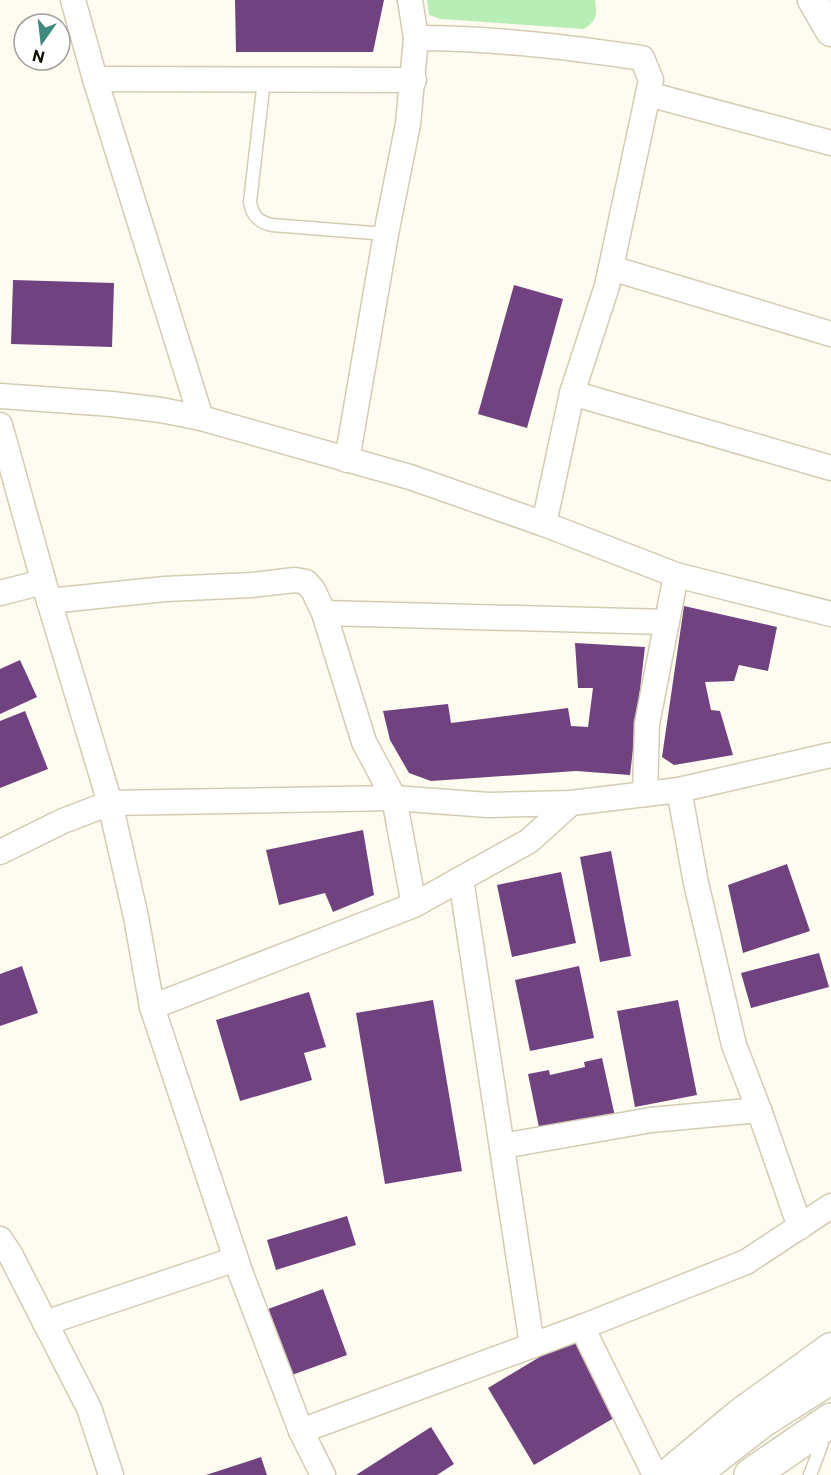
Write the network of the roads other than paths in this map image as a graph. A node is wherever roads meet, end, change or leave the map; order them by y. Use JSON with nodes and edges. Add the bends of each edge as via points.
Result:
{"nodes":[{"id":1,"x":73,"y":0,"type":"edge"},
{"id":2,"x":410,"y":0,"type":"edge"},
{"id":3,"x":813,"y":0,"type":"edge"},
{"id":4,"x":831,"y":31,"type":"edge"},
{"id":5,"x":416,"y":38,"type":"junction"},
{"id":6,"x":95,"y":79,"type":"junction"},
{"id":7,"x":264,"y":80,"type":"junction"},
{"id":8,"x":414,"y":80,"type":"junction"},
{"id":9,"x":648,"y":94,"type":"junction"},
{"id":10,"x":831,"y":143,"type":"edge"},
{"id":11,"x":386,"y":234,"type":"junction"},
{"id":12,"x":611,"y":268,"type":"junction"},
{"id":13,"x":831,"y":334,"type":"edge"},
{"id":14,"x":572,"y":393,"type":"junction"},
{"id":15,"x":0,"y":396,"type":"edge"},
{"id":16,"x":201,"y":418,"type":"junction"},
{"id":17,"x":0,"y":425,"type":"edge"},
{"id":18,"x":347,"y":460,"type":"junction"},
{"id":19,"x":831,"y":468,"type":"edge"},
{"id":20,"x":544,"y":525,"type":"junction"},
{"id":21,"x":676,"y":575,"type":"junction"},
{"id":22,"x":46,"y":591,"type":"junction"},
{"id":23,"x":0,"y":593,"type":"edge"},
{"id":24,"x":324,"y":613,"type":"junction"},
{"id":25,"x":831,"y":614,"type":"edge"},
{"id":26,"x":666,"y":622,"type":"junction"},
{"id":27,"x":831,"y":755,"type":"edge"},
{"id":28,"x":680,"y":790,"type":"junction"},
{"id":29,"x":645,"y":794,"type":"junction"},
{"id":30,"x":394,"y":798,"type":"junction"},
{"id":31,"x":110,"y":803,"type":"junction"},
{"id":32,"x":571,"y":803,"type":"junction"},
{"id":33,"x":0,"y":852,"type":"edge"},
{"id":34,"x":461,"y":879,"type":"junction"},
{"id":35,"x":414,"y":905,"type":"junction"},
{"id":36,"x":152,"y":1006,"type":"junction"},
{"id":37,"x":759,"y":1110,"type":"junction"},
{"id":38,"x":502,"y":1146,"type":"junction"},
{"id":39,"x":831,"y":1206,"type":"edge"},
{"id":40,"x":800,"y":1227,"type":"junction"},
{"id":41,"x":0,"y":1239,"type":"edge"},
{"id":42,"x":236,"y":1259,"type":"junction"},
{"id":43,"x":45,"y":1323,"type":"junction"},
{"id":44,"x":582,"y":1327,"type":"junction"},
{"id":45,"x":532,"y":1346,"type":"junction"},
{"id":46,"x":831,"y":1348,"type":"edge"},
{"id":47,"x":831,"y":1377,"type":"edge"},
{"id":48,"x":829,"y":1422,"type":"edge"},
{"id":49,"x":301,"y":1431,"type":"junction"},
{"id":50,"x":111,"y":1475,"type":"edge"},
{"id":51,"x":323,"y":1475,"type":"edge"},
{"id":52,"x":655,"y":1475,"type":"edge"},
{"id":53,"x":667,"y":1475,"type":"edge"},
{"id":54,"x":692,"y":1475,"type":"edge"},
{"id":55,"x":751,"y":1475,"type":"edge"},
{"id":56,"x":810,"y":1475,"type":"edge"}],
"edges":[{"from":1,"to":6,"type":"street"},
{"from":2,"to":5,"type":"street"},
{"from":3,"to":4,"type":"street"},
{"from":5,"to":8,"type":"street"},
{"from":5,"to":9,"type":"street","via":[[534,44],[642,58],[651,80]]},
{"from":6,"to":7,"type":"street"},
{"from":6,"to":16,"type":"street"},
{"from":7,"to":8,"type":"street"},
{"from":7,"to":11,"type":"lane","via":[[250,202],[255,217],[272,225]]},
{"from":8,"to":11,"type":"street"},
{"from":9,"to":10,"type":"street"},
{"from":9,"to":12,"type":"street"},
{"from":11,"to":18,"type":"street"},
{"from":12,"to":13,"type":"street"},
{"from":12,"to":14,"type":"street"},
{"from":14,"to":19,"type":"street"},
{"from":14,"to":20,"type":"street"},
{"from":15,"to":16,"type":"street","via":[[122,405]]},
{"from":16,"to":18,"type":"street"},
{"from":17,"to":22,"type":"street"},
{"from":18,"to":20,"type":"street","via":[[410,477]]},
{"from":20,"to":21,"type":"street"},
{"from":21,"to":25,"type":"street"},
{"from":21,"to":26,"type":"street"},
{"from":22,"to":23,"type":"street"},
{"from":22,"to":24,"type":"street","via":[[165,589],[295,580],[306,582]]},
{"from":22,"to":31,"type":"street"},
{"from":24,"to":26,"type":"street"},
{"from":24,"to":30,"type":"street","via":[[364,742]]},
{"from":26,"to":29,"type":"street","via":[[647,724]]},
{"from":27,"to":28,"type":"street"},
{"from":28,"to":29,"type":"street"},
{"from":28,"to":37,"type":"street","via":[[696,884],[734,1045]]},
{"from":29,"to":32,"type":"street"},
{"from":30,"to":31,"type":"street"},
{"from":30,"to":32,"type":"street","via":[[488,805]]},
{"from":30,"to":35,"type":"street"},
{"from":31,"to":33,"type":"street"},
{"from":31,"to":36,"type":"street"},
{"from":32,"to":34,"type":"street","via":[[529,841]]},
{"from":34,"to":35,"type":"street"},
{"from":34,"to":38,"type":"street"},
{"from":35,"to":36,"type":"street"},
{"from":36,"to":42,"type":"street"},
{"from":37,"to":38,"type":"street","via":[[651,1120]]},
{"from":37,"to":40,"type":"street"},
{"from":38,"to":45,"type":"street"},
{"from":39,"to":40,"type":"street"},
{"from":40,"to":44,"type":"street","via":[[746,1262]]},
{"from":41,"to":43,"type":"street"},
{"from":42,"to":43,"type":"street"},
{"from":42,"to":49,"type":"street"},
{"from":43,"to":50,"type":"street","via":[[89,1408]]},
{"from":44,"to":45,"type":"street"},
{"from":44,"to":52,"type":"street"},
{"from":45,"to":49,"type":"street"},
{"from":46,"to":53,"type":"street","via":[[740,1414]]},
{"from":47,"to":54,"type":"main road","via":[[763,1420]]},
{"from":48,"to":55,"type":"main road"},
{"from":48,"to":56,"type":"lane"},
{"from":49,"to":51,"type":"street"}]}
